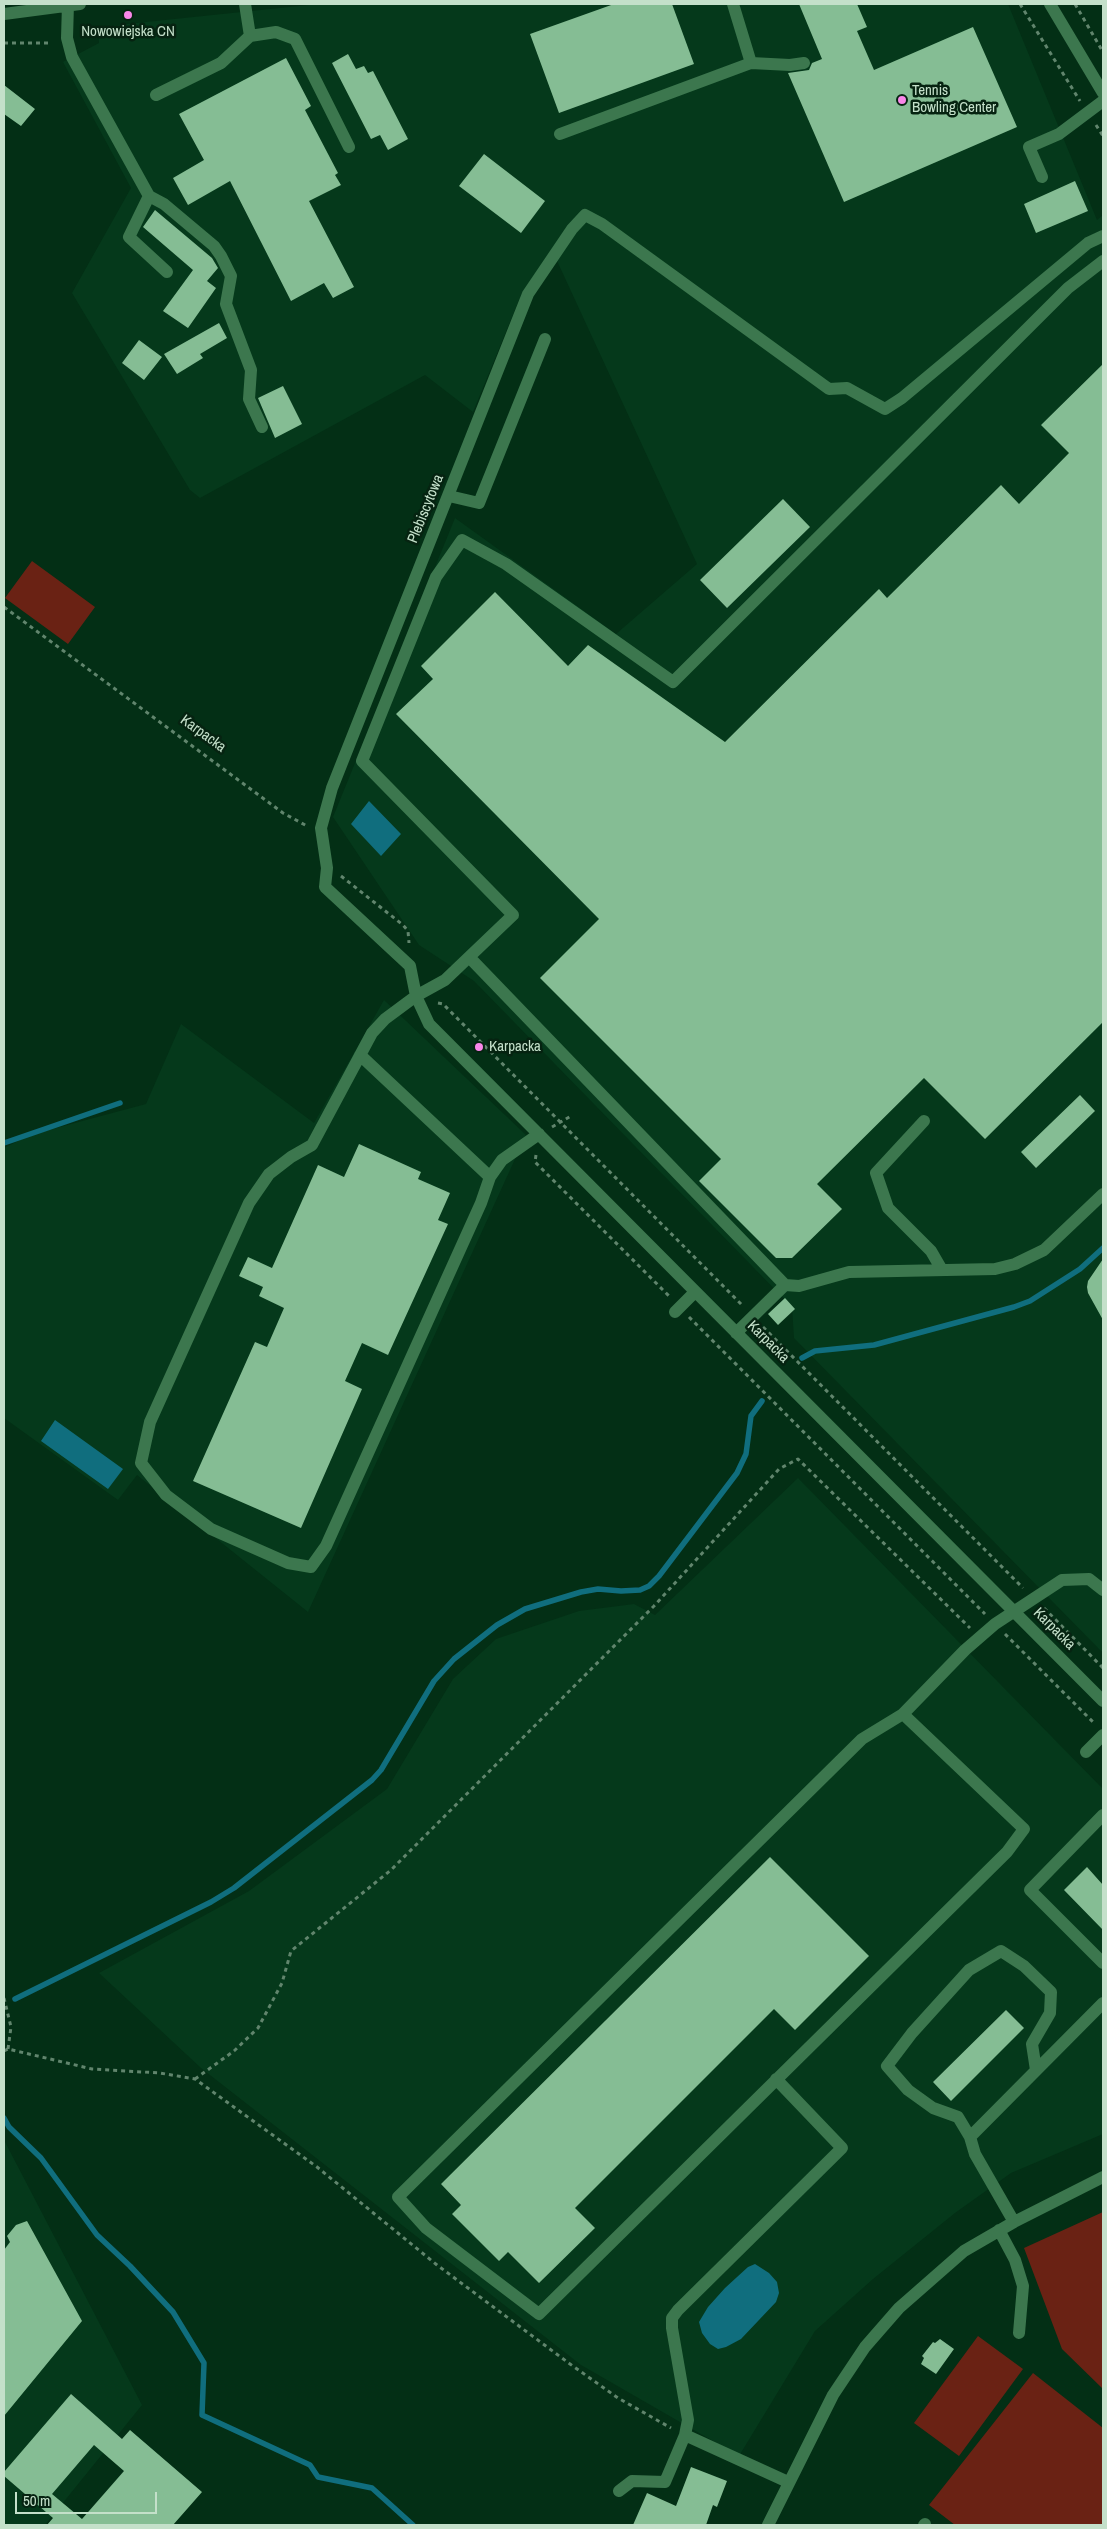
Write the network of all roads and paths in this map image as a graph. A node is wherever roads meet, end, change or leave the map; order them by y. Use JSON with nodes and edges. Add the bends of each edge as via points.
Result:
{"nodes":[{"id":1,"x":72,"y":4,"type":"edge"},
{"id":2,"x":245,"y":4,"type":"edge"},
{"id":3,"x":732,"y":4,"type":"edge"},
{"id":4,"x":1020,"y":4,"type":"edge"},
{"id":5,"x":1050,"y":4,"type":"edge"},
{"id":6,"x":1075,"y":4,"type":"edge"},
{"id":7,"x":4,"y":14,"type":"edge"},
{"id":8,"x":250,"y":36,"type":"junction"},
{"id":9,"x":67,"y":38,"type":"junction"},
{"id":10,"x":4,"y":43,"type":"edge"},
{"id":11,"x":1103,"y":52,"type":"edge"},
{"id":12,"x":751,"y":63,"type":"junction"},
{"id":13,"x":804,"y":63,"type":"dead end"},
{"id":14,"x":1103,"y":93,"type":"edge"},
{"id":15,"x":156,"y":95,"type":"dead end"},
{"id":16,"x":1103,"y":101,"type":"edge"},
{"id":17,"x":1088,"y":113,"type":"junction"},
{"id":18,"x":560,"y":134,"type":"dead end"},
{"id":19,"x":1103,"y":136,"type":"edge"},
{"id":20,"x":349,"y":147,"type":"dead end"},
{"id":21,"x":1042,"y":177,"type":"dead end"},
{"id":22,"x":149,"y":196,"type":"junction"},
{"id":23,"x":1103,"y":236,"type":"edge"},
{"id":24,"x":1103,"y":261,"type":"edge"},
{"id":25,"x":167,"y":272,"type":"dead end"},
{"id":26,"x":545,"y":340,"type":"dead end"},
{"id":27,"x":262,"y":427,"type":"dead end"},
{"id":28,"x":449,"y":496,"type":"junction"},
{"id":29,"x":4,"y":607,"type":"edge"},
{"id":30,"x":321,"y":828,"type":"junction"},
{"id":31,"x":327,"y":868,"type":"junction"},
{"id":32,"x":408,"y":931,"type":"dead end"},
{"id":33,"x":470,"y":958,"type":"junction"},
{"id":34,"x":416,"y":996,"type":"junction"},
{"id":35,"x":360,"y":1055,"type":"junction"},
{"id":36,"x":571,"y":1116,"type":"dead end"},
{"id":37,"x":924,"y":1121,"type":"dead end"},
{"id":38,"x":539,"y":1134,"type":"junction"},
{"id":39,"x":490,"y":1177,"type":"junction"},
{"id":40,"x":1103,"y":1194,"type":"edge"},
{"id":41,"x":942,"y":1270,"type":"junction"},
{"id":42,"x":784,"y":1285,"type":"junction"},
{"id":43,"x":695,"y":1292,"type":"junction"},
{"id":44,"x":677,"y":1310,"type":"junction"},
{"id":45,"x":736,"y":1332,"type":"junction"},
{"id":46,"x":1103,"y":1590,"type":"edge"},
{"id":47,"x":1014,"y":1612,"type":"junction"},
{"id":48,"x":995,"y":1624,"type":"junction"},
{"id":49,"x":980,"y":1636,"type":"junction"},
{"id":50,"x":1103,"y":1701,"type":"edge"},
{"id":51,"x":903,"y":1714,"type":"junction"},
{"id":52,"x":1100,"y":1730,"type":"edge"},
{"id":53,"x":1086,"y":1752,"type":"dead end"},
{"id":54,"x":1103,"y":1815,"type":"edge"},
{"id":55,"x":1103,"y":1963,"type":"edge"},
{"id":56,"x":4,"y":1998,"type":"edge"},
{"id":57,"x":1103,"y":2003,"type":"edge"},
{"id":58,"x":8,"y":2049,"type":"junction"},
{"id":59,"x":4,"y":2051,"type":"edge"},
{"id":60,"x":1036,"y":2070,"type":"junction"},
{"id":61,"x":195,"y":2079,"type":"junction"},
{"id":62,"x":776,"y":2079,"type":"junction"},
{"id":63,"x":970,"y":2137,"type":"junction"},
{"id":64,"x":1103,"y":2177,"type":"edge"},
{"id":65,"x":1014,"y":2222,"type":"junction"},
{"id":66,"x":999,"y":2230,"type":"junction"},
{"id":67,"x":1019,"y":2333,"type":"dead end"},
{"id":68,"x":685,"y":2436,"type":"junction"},
{"id":69,"x":788,"y":2482,"type":"junction"},
{"id":70,"x":619,"y":2491,"type":"dead end"},
{"id":71,"x":768,"y":2525,"type":"edge"}],
"edges":[{"from":1,"to":7,"type":"street"},
{"from":1,"to":9,"type":"street"},
{"from":2,"to":8,"type":"street"},
{"from":3,"to":12,"type":"street"},
{"from":4,"to":17,"type":"path"},
{"from":5,"to":14,"type":"street"},
{"from":6,"to":11,"type":"path"},
{"from":8,"to":15,"type":"street","via":[[221,63]]},
{"from":8,"to":20,"type":"street","via":[[276,32],[295,39]]},
{"from":9,"to":10,"type":"path","via":[[46,44]]},
{"from":9,"to":22,"type":"street","via":[[72,57]]},
{"from":12,"to":13,"type":"street"},
{"from":12,"to":18,"type":"street"},
{"from":16,"to":17,"type":"street"},
{"from":17,"to":19,"type":"path"},
{"from":17,"to":21,"type":"street","via":[[1059,134],[1029,147]]},
{"from":22,"to":25,"type":"street","via":[[129,237]]},
{"from":22,"to":27,"type":"street","via":[[164,204],[214,246],[231,276],[226,304],[250,370],[249,399]]},
{"from":23,"to":28,"type":"street","name":"Plebiscytowa","via":[[1088,243],[885,410],[847,388],[830,389],[602,224],[585,215],[528,294]]},
{"from":24,"to":33,"type":"street","via":[[1068,288],[673,682],[506,564],[462,540],[436,577],[362,761],[512,915]]},
{"from":26,"to":28,"type":"street","via":[[479,503]]},
{"from":28,"to":30,"type":"street","name":"Plebiscytowa","via":[[332,788]]},
{"from":29,"to":30,"type":"path","name":"Karpacka","via":[[283,813],[306,826]]},
{"from":30,"to":31,"type":"street","name":"Karpacka"},
{"from":31,"to":32,"type":"path","via":[[339,874]]},
{"from":31,"to":34,"type":"street","name":"Karpacka","via":[[325,887],[410,966]]},
{"from":33,"to":34,"type":"street","via":[[444,980]]},
{"from":33,"to":42,"type":"street"},
{"from":34,"to":35,"type":"street","via":[[385,1019],[372,1033]]},
{"from":34,"to":38,"type":"street","name":"Karpacka","via":[[428,1024]]},
{"from":35,"to":39,"type":"street"},
{"from":35,"to":39,"type":"street","via":[[312,1145],[269,1174],[249,1203],[150,1422],[141,1463],[166,1495],[211,1530],[288,1563],[311,1567],[326,1546],[481,1204]]},
{"from":36,"to":38,"type":"path"},
{"from":37,"to":41,"type":"street","via":[[876,1173],[888,1208],[931,1251]]},
{"from":38,"to":39,"type":"street","via":[[502,1160]]},
{"from":38,"to":43,"type":"street","name":"Karpacka"},
{"from":38,"to":44,"type":"path","via":[[536,1162]]},
{"from":40,"to":41,"type":"street","via":[[1044,1250],[1015,1264],[995,1269]]},
{"from":41,"to":42,"type":"street","via":[[849,1272],[800,1286]]},
{"from":42,"to":45,"type":"street"},
{"from":43,"to":44,"type":"street"},
{"from":43,"to":45,"type":"street","name":"Karpacka"},
{"from":44,"to":48,"type":"path"},
{"from":45,"to":47,"type":"street","name":"Karpacka"},
{"from":46,"to":47,"type":"street","via":[[1089,1579],[1062,1580]]},
{"from":47,"to":48,"type":"street"},
{"from":47,"to":50,"type":"street","name":"Karpacka"},
{"from":48,"to":49,"type":"street"},
{"from":48,"to":52,"type":"path"},
{"from":49,"to":51,"type":"street"},
{"from":49,"to":61,"type":"path","via":[[798,1459],[779,1469],[654,1606],[392,1870],[292,1951],[282,1983],[258,2028],[234,2051]]},
{"from":51,"to":62,"type":"street","via":[[1024,1830],[1007,1852]]},
{"from":51,"to":62,"type":"street","via":[[862,1739],[398,2197],[426,2228],[539,2314]]},
{"from":52,"to":53,"type":"street"},
{"from":54,"to":55,"type":"street","via":[[1030,1890]]},
{"from":56,"to":58,"type":"path","via":[[12,2027]]},
{"from":57,"to":60,"type":"street"},
{"from":58,"to":59,"type":"path"},
{"from":58,"to":61,"type":"path","via":[[92,2069],[160,2073]]},
{"from":60,"to":63,"type":"street"},
{"from":60,"to":63,"type":"street","via":[[1032,2044],[1050,2013],[1051,1992],[1024,1966],[1001,1951],[969,1970],[887,2066],[920,2099],[933,2108],[958,2117]]},
{"from":61,"to":68,"type":"path","via":[[317,2167],[436,2266],[618,2398]]},
{"from":62,"to":68,"type":"street","via":[[842,2148],[672,2318],[688,2420]]},
{"from":63,"to":65,"type":"street","via":[[975,2154]]},
{"from":64,"to":65,"type":"street"},
{"from":65,"to":66,"type":"street"},
{"from":66,"to":67,"type":"street","via":[[1015,2260],[1023,2286]]},
{"from":66,"to":69,"type":"street","via":[[943,2267],[899,2308],[865,2347],[820,2416]]},
{"from":68,"to":69,"type":"street"},
{"from":68,"to":70,"type":"street","via":[[665,2482],[632,2481]]},
{"from":69,"to":71,"type":"street"}]}
